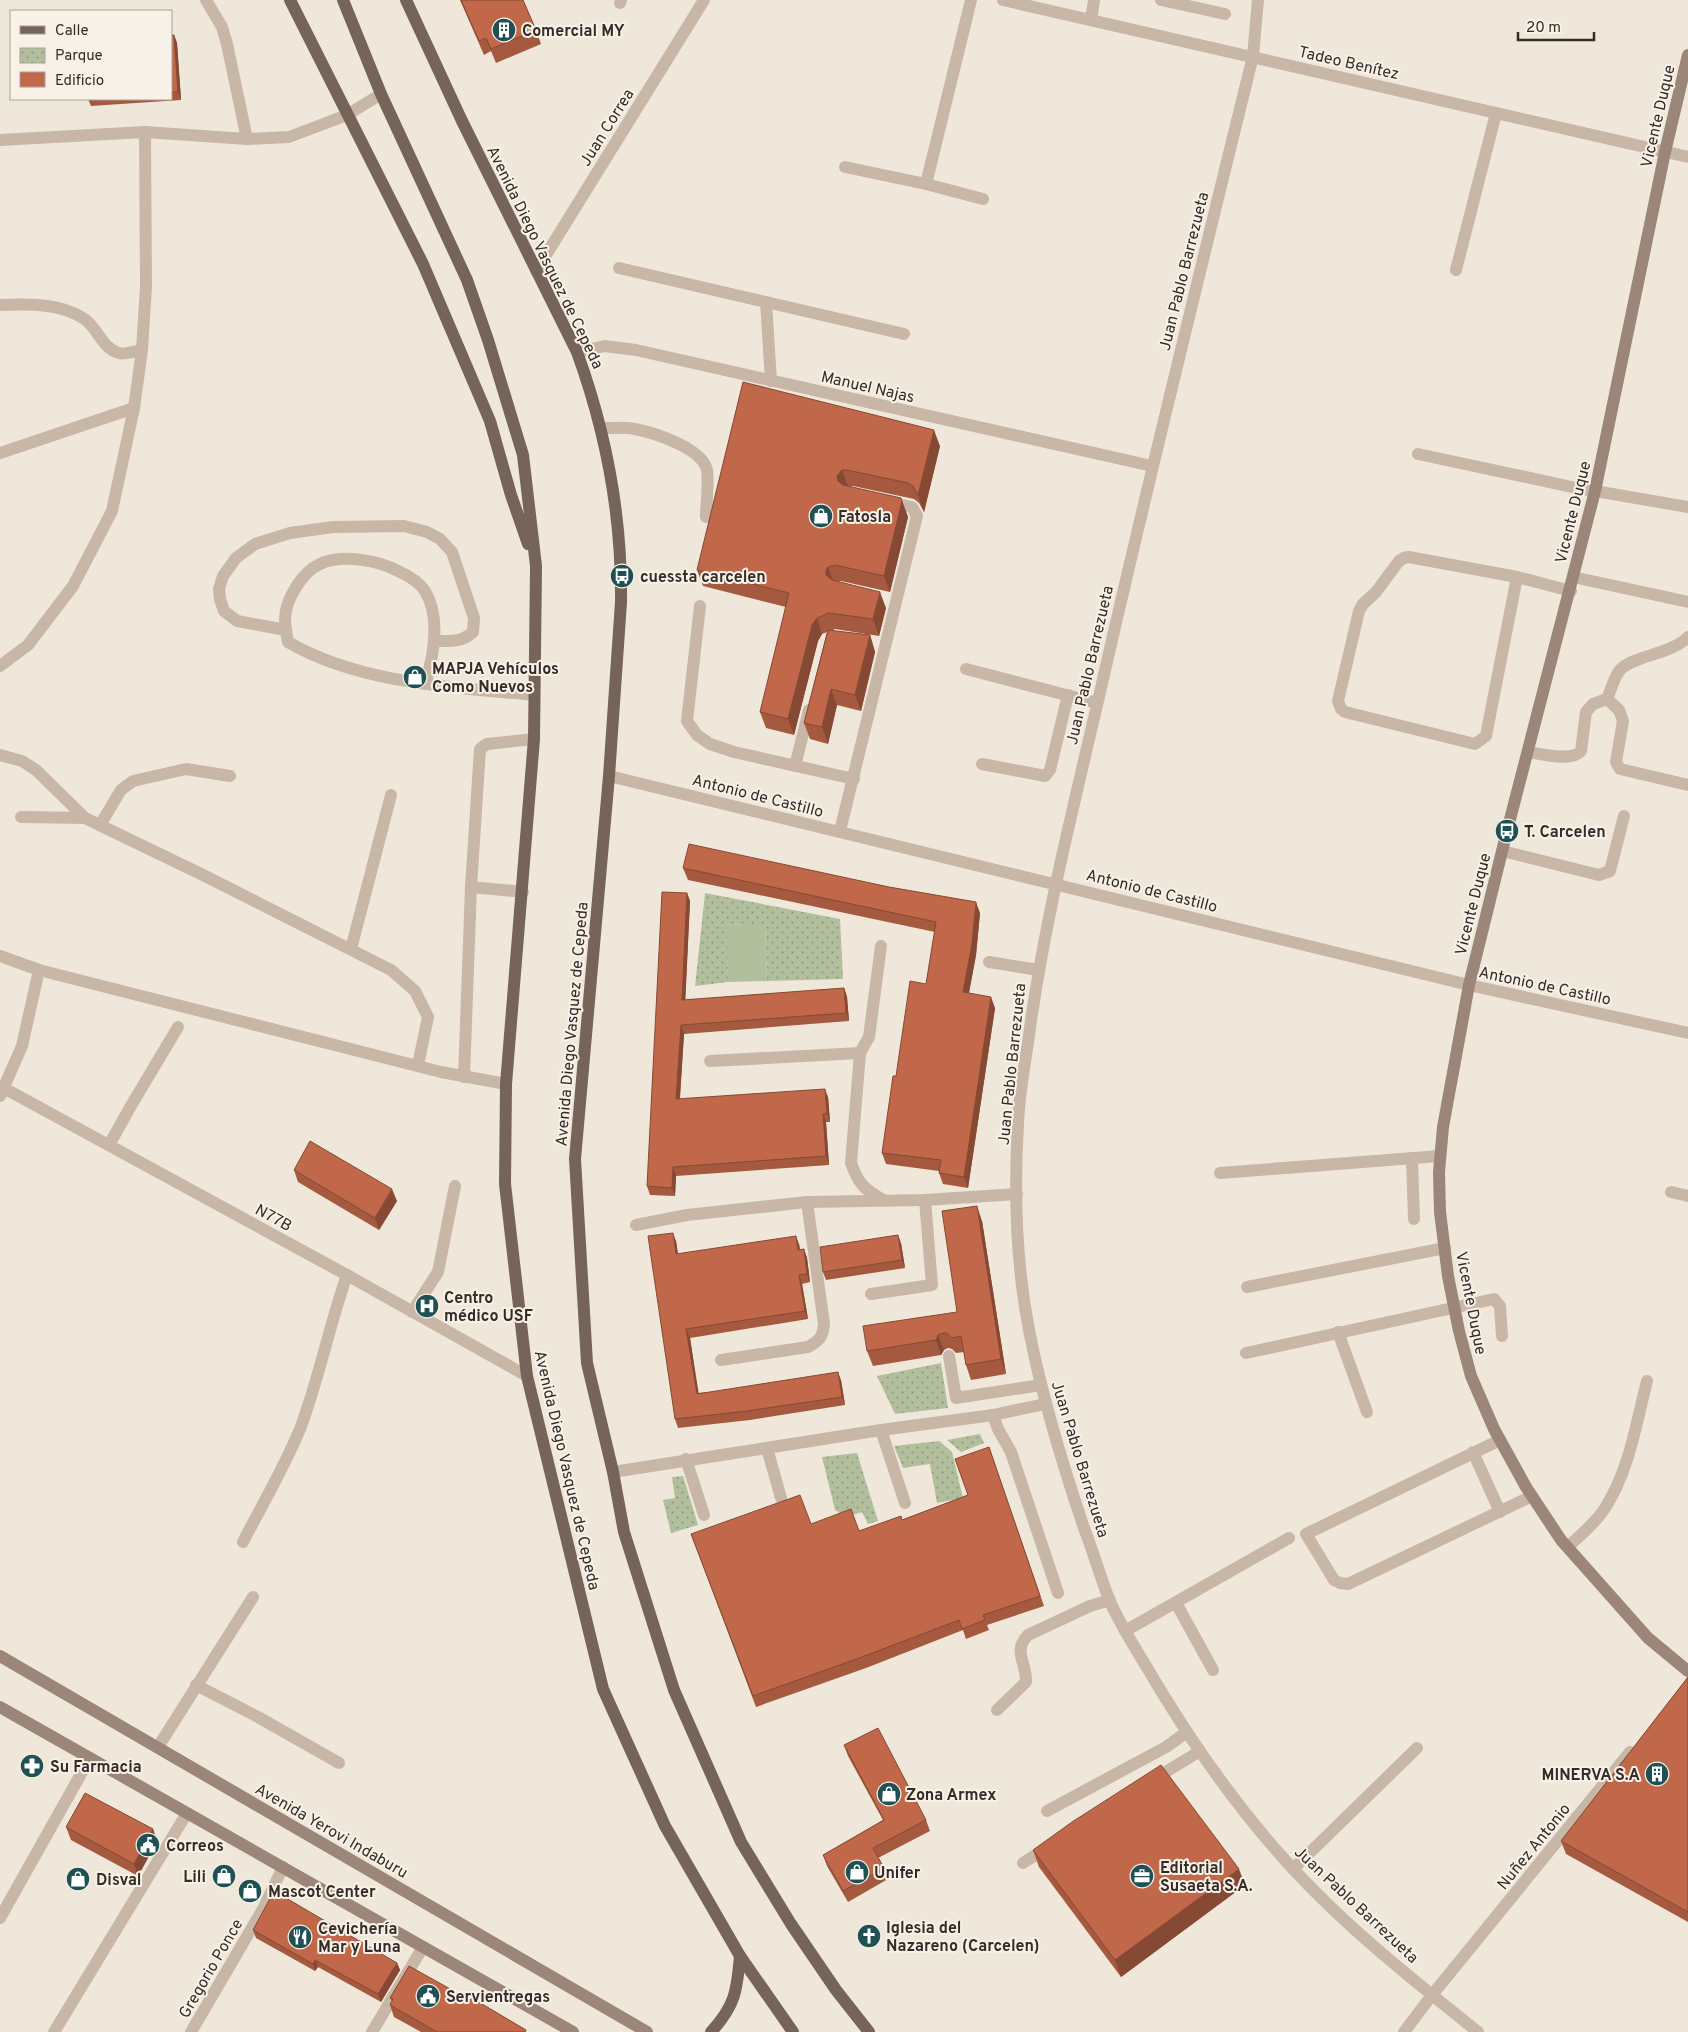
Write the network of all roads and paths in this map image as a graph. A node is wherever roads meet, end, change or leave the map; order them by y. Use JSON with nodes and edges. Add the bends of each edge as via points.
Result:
{"nodes":[{"id":1,"x":206,"y":0,"type":"edge"},
{"id":2,"x":290,"y":0,"type":"edge"},
{"id":3,"x":343,"y":0,"type":"edge"},
{"id":4,"x":406,"y":0,"type":"edge"},
{"id":5,"x":704,"y":0,"type":"edge"},
{"id":6,"x":971,"y":0,"type":"edge"},
{"id":7,"x":1003,"y":0,"type":"edge"},
{"id":8,"x":1094,"y":0,"type":"edge"},
{"id":9,"x":1161,"y":0,"type":"edge"},
{"id":10,"x":1258,"y":0,"type":"edge"},
{"id":11,"x":1225,"y":14,"type":"dead end"},
{"id":12,"x":1091,"y":20,"type":"junction"},
{"id":13,"x":1688,"y":55,"type":"edge"},
{"id":14,"x":1253,"y":56,"type":"junction"},
{"id":15,"x":381,"y":94,"type":"junction"},
{"id":16,"x":1496,"y":113,"type":"junction"},
{"id":17,"x":346,"y":115,"type":"junction"},
{"id":18,"x":145,"y":132,"type":"junction"},
{"id":19,"x":247,"y":139,"type":"junction"},
{"id":20,"x":0,"y":140,"type":"edge"},
{"id":21,"x":1665,"y":152,"type":"junction"},
{"id":22,"x":1688,"y":157,"type":"edge"},
{"id":23,"x":845,"y":168,"type":"dead end"},
{"id":24,"x":926,"y":184,"type":"junction"},
{"id":25,"x":983,"y":199,"type":"dead end"},
{"id":26,"x":619,"y":268,"type":"dead end"},
{"id":27,"x":1456,"y":270,"type":"dead end"},
{"id":28,"x":536,"y":271,"type":"junction"},
{"id":29,"x":766,"y":302,"type":"junction"},
{"id":30,"x":0,"y":304,"type":"edge"},
{"id":31,"x":904,"y":334,"type":"dead end"},
{"id":32,"x":142,"y":350,"type":"junction"},
{"id":33,"x":577,"y":352,"type":"junction"},
{"id":34,"x":771,"y":380,"type":"junction"},
{"id":35,"x":134,"y":408,"type":"junction"},
{"id":36,"x":600,"y":428,"type":"junction"},
{"id":37,"x":0,"y":454,"type":"edge"},
{"id":38,"x":1418,"y":454,"type":"dead end"},
{"id":39,"x":1152,"y":466,"type":"junction"},
{"id":40,"x":1596,"y":491,"type":"junction"},
{"id":41,"x":877,"y":500,"type":"edge"},
{"id":42,"x":1688,"y":507,"type":"edge"},
{"id":43,"x":706,"y":517,"type":"dead end"},
{"id":44,"x":536,"y":566,"type":"junction"},
{"id":45,"x":1517,"y":577,"type":"junction"},
{"id":46,"x":1573,"y":577,"type":"junction"},
{"id":47,"x":1571,"y":591,"type":"junction"},
{"id":48,"x":1688,"y":602,"type":"edge"},
{"id":49,"x":700,"y":606,"type":"dead end"},
{"id":50,"x":286,"y":630,"type":"junction"},
{"id":51,"x":1688,"y":637,"type":"edge"},
{"id":52,"x":435,"y":641,"type":"junction"},
{"id":53,"x":869,"y":642,"type":"edge"},
{"id":54,"x":886,"y":645,"type":"junction"},
{"id":55,"x":0,"y":666,"type":"edge"},
{"id":56,"x":966,"y":669,"type":"dead end"},
{"id":57,"x":425,"y":684,"type":"junction"},
{"id":58,"x":534,"y":695,"type":"junction"},
{"id":59,"x":1068,"y":695,"type":"junction"},
{"id":60,"x":1607,"y":699,"type":"junction"},
{"id":61,"x":812,"y":700,"type":"edge"},
{"id":62,"x":1097,"y":703,"type":"junction"},
{"id":63,"x":534,"y":739,"type":"junction"},
{"id":64,"x":1529,"y":752,"type":"junction"},
{"id":65,"x":0,"y":755,"type":"edge"},
{"id":66,"x":982,"y":764,"type":"dead end"},
{"id":67,"x":795,"y":766,"type":"junction"},
{"id":68,"x":230,"y":776,"type":"dead end"},
{"id":69,"x":609,"y":776,"type":"junction"},
{"id":70,"x":854,"y":779,"type":"junction"},
{"id":71,"x":1688,"y":785,"type":"edge"},
{"id":72,"x":391,"y":795,"type":"dead end"},
{"id":73,"x":1624,"y":816,"type":"dead end"},
{"id":74,"x":21,"y":817,"type":"dead end"},
{"id":75,"x":85,"y":818,"type":"junction"},
{"id":76,"x":100,"y":825,"type":"junction"},
{"id":77,"x":840,"y":831,"type":"junction"},
{"id":78,"x":1502,"y":851,"type":"junction"},
{"id":79,"x":1056,"y":883,"type":"junction"},
{"id":80,"x":470,"y":886,"type":"junction"},
{"id":81,"x":523,"y":892,"type":"junction"},
{"id":82,"x":881,"y":946,"type":"dead end"},
{"id":83,"x":351,"y":949,"type":"junction"},
{"id":84,"x":0,"y":956,"type":"edge"},
{"id":85,"x":989,"y":962,"type":"dead end"},
{"id":86,"x":39,"y":970,"type":"junction"},
{"id":87,"x":1038,"y":970,"type":"junction"},
{"id":88,"x":1469,"y":985,"type":"junction"},
{"id":89,"x":178,"y":1027,"type":"dead end"},
{"id":90,"x":1688,"y":1033,"type":"edge"},
{"id":91,"x":860,"y":1053,"type":"junction"},
{"id":92,"x":710,"y":1061,"type":"dead end"},
{"id":93,"x":418,"y":1065,"type":"junction"},
{"id":94,"x":464,"y":1077,"type":"junction"},
{"id":95,"x":506,"y":1084,"type":"junction"},
{"id":96,"x":2,"y":1090,"type":"edge"},
{"id":97,"x":109,"y":1145,"type":"junction"},
{"id":98,"x":1440,"y":1156,"type":"junction"},
{"id":99,"x":1412,"y":1158,"type":"junction"},
{"id":100,"x":1220,"y":1173,"type":"dead end"},
{"id":101,"x":454,"y":1186,"type":"dead end"},
{"id":102,"x":1672,"y":1192,"type":"dead end"},
{"id":103,"x":1017,"y":1194,"type":"junction"},
{"id":104,"x":1688,"y":1196,"type":"edge"},
{"id":105,"x":883,"y":1200,"type":"junction"},
{"id":106,"x":925,"y":1200,"type":"junction"},
{"id":107,"x":807,"y":1202,"type":"junction"},
{"id":108,"x":1414,"y":1219,"type":"dead end"},
{"id":109,"x":636,"y":1225,"type":"dead end"},
{"id":110,"x":1445,"y":1248,"type":"junction"},
{"id":111,"x":347,"y":1275,"type":"junction"},
{"id":112,"x":1247,"y":1287,"type":"dead end"},
{"id":113,"x":871,"y":1294,"type":"dead end"},
{"id":114,"x":1454,"y":1307,"type":"junction"},
{"id":115,"x":412,"y":1312,"type":"junction"},
{"id":116,"x":1338,"y":1332,"type":"junction"},
{"id":117,"x":1502,"y":1336,"type":"dead end"},
{"id":118,"x":1246,"y":1353,"type":"dead end"},
{"id":119,"x":949,"y":1356,"type":"edge"},
{"id":120,"x":721,"y":1360,"type":"dead end"},
{"id":121,"x":527,"y":1376,"type":"junction"},
{"id":122,"x":1647,"y":1381,"type":"dead end"},
{"id":123,"x":1041,"y":1385,"type":"junction"},
{"id":124,"x":1046,"y":1404,"type":"junction"},
{"id":125,"x":1367,"y":1412,"type":"dead end"},
{"id":126,"x":993,"y":1415,"type":"junction"},
{"id":127,"x":881,"y":1430,"type":"junction"},
{"id":128,"x":1500,"y":1440,"type":"junction"},
{"id":129,"x":767,"y":1448,"type":"junction"},
{"id":130,"x":1473,"y":1452,"type":"junction"},
{"id":131,"x":686,"y":1459,"type":"junction"},
{"id":132,"x":613,"y":1472,"type":"junction"},
{"id":133,"x":1532,"y":1496,"type":"junction"},
{"id":134,"x":781,"y":1498,"type":"dead end"},
{"id":135,"x":905,"y":1503,"type":"dead end"},
{"id":136,"x":1500,"y":1512,"type":"junction"},
{"id":137,"x":704,"y":1516,"type":"dead end"},
{"id":138,"x":1289,"y":1538,"type":"dead end"},
{"id":139,"x":243,"y":1542,"type":"dead end"},
{"id":140,"x":1568,"y":1547,"type":"junction"},
{"id":141,"x":1058,"y":1593,"type":"dead end"},
{"id":142,"x":254,"y":1597,"type":"dead end"},
{"id":143,"x":1110,"y":1600,"type":"junction"},
{"id":144,"x":1176,"y":1603,"type":"junction"},
{"id":145,"x":1126,"y":1631,"type":"junction"},
{"id":146,"x":0,"y":1656,"type":"edge"},
{"id":147,"x":1214,"y":1670,"type":"dead end"},
{"id":148,"x":1688,"y":1678,"type":"edge"},
{"id":149,"x":196,"y":1685,"type":"junction"},
{"id":150,"x":0,"y":1707,"type":"edge"},
{"id":151,"x":997,"y":1710,"type":"dead end"},
{"id":152,"x":1188,"y":1732,"type":"junction"},
{"id":153,"x":1637,"y":1744,"type":"edge"},
{"id":154,"x":158,"y":1747,"type":"junction"},
{"id":155,"x":1417,"y":1748,"type":"dead end"},
{"id":156,"x":1200,"y":1750,"type":"junction"},
{"id":157,"x":90,"y":1758,"type":"junction"},
{"id":158,"x":339,"y":1763,"type":"dead end"},
{"id":159,"x":1144,"y":1785,"type":"edge"},
{"id":160,"x":1047,"y":1811,"type":"dead end"},
{"id":161,"x":187,"y":1813,"type":"junction"},
{"id":162,"x":1056,"y":1842,"type":"edge"},
{"id":163,"x":1023,"y":1863,"type":"dead end"},
{"id":164,"x":283,"y":1867,"type":"junction"},
{"id":165,"x":1293,"y":1869,"type":"junction"},
{"id":166,"x":0,"y":1918,"type":"edge"},
{"id":167,"x":423,"y":1947,"type":"junction"},
{"id":168,"x":740,"y":1956,"type":"junction"},
{"id":169,"x":1432,"y":1995,"type":"junction"},
{"id":170,"x":54,"y":2032,"type":"edge"},
{"id":171,"x":191,"y":2032,"type":"edge"},
{"id":172,"x":372,"y":2032,"type":"edge"},
{"id":173,"x":573,"y":2032,"type":"edge"},
{"id":174,"x":647,"y":2032,"type":"edge"},
{"id":175,"x":711,"y":2032,"type":"edge"},
{"id":176,"x":793,"y":2032,"type":"edge"},
{"id":177,"x":869,"y":2032,"type":"edge"},
{"id":178,"x":1404,"y":2032,"type":"edge"},
{"id":179,"x":1478,"y":2032,"type":"edge"}],
"edges":[{"from":1,"to":19,"type":"street","via":[[222,27]]},
{"from":2,"to":17,"type":"main road"},
{"from":3,"to":15,"type":"main road","name":"Avenida Diego Vasquez de Cepeda"},
{"from":4,"to":28,"type":"main road","name":"Avenida Diego Vasquez de Cepeda"},
{"from":5,"to":28,"type":"street","name":"Juan Correa"},
{"from":6,"to":24,"type":"street"},
{"from":7,"to":12,"type":"street","name":"Tadeo Benítez"},
{"from":8,"to":12,"type":"street"},
{"from":9,"to":11,"type":"street"},
{"from":10,"to":14,"type":"street","name":"Juan Pablo Barrezueta"},
{"from":12,"to":14,"type":"street","name":"Tadeo Benítez"},
{"from":13,"to":21,"type":"street","name":"Vicente Duque"},
{"from":14,"to":16,"type":"street","name":"Tadeo Benítez"},
{"from":14,"to":39,"type":"street","name":"Juan Pablo Barrezueta"},
{"from":15,"to":17,"type":"street"},
{"from":15,"to":44,"type":"main road","name":"Avenida Diego Vasquez de Cepeda","via":[[467,280],[488,340],[523,455]]},
{"from":16,"to":21,"type":"street","name":"Tadeo Benítez"},
{"from":16,"to":27,"type":"street"},
{"from":17,"to":19,"type":"street","via":[[288,137]]},
{"from":17,"to":44,"type":"main road","via":[[423,264],[482,403]]},
{"from":18,"to":19,"type":"street"},
{"from":18,"to":20,"type":"street"},
{"from":18,"to":32,"type":"street","via":[[146,287]]},
{"from":21,"to":22,"type":"street","name":"Tadeo Benítez"},
{"from":21,"to":40,"type":"street","name":"Vicente Duque"},
{"from":23,"to":24,"type":"street"},
{"from":24,"to":25,"type":"street"},
{"from":26,"to":29,"type":"street"},
{"from":28,"to":33,"type":"main road","name":"Avenida Diego Vasquez de Cepeda"},
{"from":29,"to":31,"type":"street"},
{"from":29,"to":34,"type":"street"},
{"from":30,"to":32,"type":"street","via":[[33,304],[66,310],[85,318],[106,346],[119,354]]},
{"from":32,"to":35,"type":"street"},
{"from":33,"to":34,"type":"street","name":"Manuel Najas","via":[[606,346],[636,350]]},
{"from":33,"to":36,"type":"main road","name":"Avenida Diego Vasquez de Cepeda"},
{"from":34,"to":39,"type":"street","name":"Manuel Najas"},
{"from":35,"to":37,"type":"street"},
{"from":35,"to":55,"type":"street","via":[[112,511],[73,586],[28,645]]},
{"from":36,"to":43,"type":"street","via":[[634,428],[661,436],[701,459],[706,470]]},
{"from":36,"to":69,"type":"main road","name":"Avenida Diego Vasquez de Cepeda","via":[[610,468],[622,576]]},
{"from":38,"to":40,"type":"street"},
{"from":39,"to":62,"type":"street","name":"Juan Pablo Barrezueta"},
{"from":40,"to":42,"type":"street"},
{"from":40,"to":46,"type":"street","name":"Vicente Duque"},
{"from":41,"to":54,"type":"street","via":[[912,507],[918,516],[892,601]]},
{"from":44,"to":58,"type":"main road","name":"Avenida Diego Vasquez de Cepeda"},
{"from":45,"to":45,"type":"street","via":[[1486,736],[1482,740],[1475,744],[1341,709],[1338,701],[1360,611],[1404,558]]},
{"from":45,"to":47,"type":"street"},
{"from":46,"to":47,"type":"street","name":"Vicente Duque"},
{"from":46,"to":48,"type":"street"},
{"from":47,"to":64,"type":"street","name":"Vicente Duque"},
{"from":49,"to":67,"type":"street","via":[[687,721],[697,735],[710,744]]},
{"from":50,"to":52,"type":"street","via":[[285,618],[292,591],[301,579],[320,564],[365,560],[388,565],[424,590],[432,607]]},
{"from":50,"to":52,"type":"street","via":[[237,621],[224,611],[219,589],[223,576],[236,558],[255,544],[290,533],[333,527],[404,526],[440,539],[452,552],[474,618],[473,632],[465,639]]},
{"from":50,"to":57,"type":"street","via":[[288,642],[310,655]]},
{"from":51,"to":60,"type":"street","via":[[1679,645],[1625,666],[1617,674]]},
{"from":52,"to":57,"type":"street"},
{"from":53,"to":54,"type":"street"},
{"from":54,"to":70,"type":"street"},
{"from":56,"to":59,"type":"street"},
{"from":57,"to":58,"type":"street"},
{"from":58,"to":63,"type":"main road","name":"Avenida Diego Vasquez de Cepeda"},
{"from":59,"to":62,"type":"street"},
{"from":59,"to":66,"type":"street","via":[[1050,770],[1045,776]]},
{"from":60,"to":64,"type":"street","via":[[1593,704],[1586,712],[1578,755]]},
{"from":60,"to":71,"type":"street","via":[[1623,721],[1618,766]]},
{"from":61,"to":67,"type":"street"},
{"from":62,"to":79,"type":"street","name":"Juan Pablo Barrezueta"},
{"from":63,"to":80,"type":"street","via":[[487,744],[480,750]]},
{"from":63,"to":81,"type":"main road","name":"Avenida Diego Vasquez de Cepeda"},
{"from":64,"to":78,"type":"street","name":"Vicente Duque"},
{"from":65,"to":75,"type":"street","via":[[22,761],[36,770]]},
{"from":67,"to":70,"type":"street"},
{"from":68,"to":76,"type":"street","via":[[186,769],[133,781],[121,790]]},
{"from":69,"to":77,"type":"street","name":"Antonio de Castillo"},
{"from":69,"to":132,"type":"main road","name":"Avenida Diego Vasquez de Cepeda","via":[[575,1159],[588,1362]]},
{"from":70,"to":77,"type":"street"},
{"from":72,"to":83,"type":"street"},
{"from":73,"to":78,"type":"street","via":[[1610,871],[1605,874]]},
{"from":74,"to":75,"type":"street"},
{"from":75,"to":76,"type":"street"},
{"from":76,"to":83,"type":"street"},
{"from":77,"to":79,"type":"street","name":"Antonio de Castillo"},
{"from":78,"to":88,"type":"street","name":"Vicente Duque"},
{"from":79,"to":87,"type":"street","name":"Juan Pablo Barrezueta"},
{"from":79,"to":88,"type":"street","name":"Antonio de Castillo"},
{"from":80,"to":81,"type":"street"},
{"from":80,"to":94,"type":"street"},
{"from":81,"to":95,"type":"main road","name":"Avenida Diego Vasquez de Cepeda"},
{"from":82,"to":91,"type":"street","via":[[868,1037]]},
{"from":83,"to":93,"type":"street","via":[[391,970],[415,991],[428,1017]]},
{"from":84,"to":86,"type":"street"},
{"from":85,"to":87,"type":"street"},
{"from":86,"to":93,"type":"street"},
{"from":86,"to":96,"type":"street","via":[[22,1046]]},
{"from":87,"to":103,"type":"street","name":"Juan Pablo Barrezueta","via":[[1018,1121]]},
{"from":88,"to":90,"type":"street","name":"Antonio de Castillo"},
{"from":88,"to":98,"type":"street","name":"Vicente Duque"},
{"from":89,"to":97,"type":"street"},
{"from":91,"to":92,"type":"street"},
{"from":91,"to":105,"type":"street","via":[[851,1163],[865,1190]]},
{"from":93,"to":94,"type":"street"},
{"from":94,"to":95,"type":"street"},
{"from":95,"to":121,"type":"main road","name":"Avenida Diego Vasquez de Cepeda","via":[[506,1184]]},
{"from":96,"to":97,"type":"street","name":"N77B"},
{"from":97,"to":111,"type":"street","name":"N77B"},
{"from":98,"to":99,"type":"street"},
{"from":98,"to":110,"type":"street","name":"Vicente Duque","via":[[1440,1212]]},
{"from":99,"to":100,"type":"street"},
{"from":99,"to":108,"type":"street"},
{"from":101,"to":115,"type":"street","via":[[438,1272]]},
{"from":102,"to":104,"type":"street"},
{"from":103,"to":106,"type":"street"},
{"from":103,"to":123,"type":"street","name":"Juan Pablo Barrezueta","via":[[1019,1256],[1028,1325]]},
{"from":105,"to":106,"type":"street"},
{"from":105,"to":107,"type":"street"},
{"from":106,"to":113,"type":"street","via":[[932,1284]]},
{"from":107,"to":109,"type":"street","via":[[687,1215]]},
{"from":107,"to":120,"type":"street","via":[[824,1334],[808,1347]]},
{"from":110,"to":112,"type":"street"},
{"from":110,"to":114,"type":"street","name":"Vicente Duque"},
{"from":111,"to":115,"type":"street","name":"N77B"},
{"from":111,"to":139,"type":"street","via":[[300,1429]]},
{"from":114,"to":116,"type":"street"},
{"from":114,"to":117,"type":"street","via":[[1494,1299],[1500,1306]]},
{"from":114,"to":128,"type":"street","name":"Vicente Duque","via":[[1471,1376]]},
{"from":115,"to":121,"type":"street","name":"N77B"},
{"from":116,"to":118,"type":"street"},
{"from":116,"to":125,"type":"street"},
{"from":119,"to":123,"type":"street","via":[[956,1398]]},
{"from":121,"to":168,"type":"main road","name":"Avenida Diego Vasquez de Cepeda","via":[[602,1689],[665,1826]]},
{"from":122,"to":140,"type":"street","via":[[1616,1487],[1604,1510]]},
{"from":123,"to":124,"type":"street","name":"Juan Pablo Barrezueta"},
{"from":124,"to":126,"type":"street"},
{"from":124,"to":143,"type":"street","name":"Juan Pablo Barrezueta"},
{"from":126,"to":127,"type":"street"},
{"from":126,"to":141,"type":"street","via":[[1012,1452]]},
{"from":127,"to":129,"type":"street"},
{"from":127,"to":135,"type":"street"},
{"from":128,"to":130,"type":"street"},
{"from":128,"to":133,"type":"street","name":"Vicente Duque"},
{"from":129,"to":131,"type":"street"},
{"from":129,"to":134,"type":"street"},
{"from":130,"to":136,"type":"street"},
{"from":130,"to":136,"type":"street","via":[[1306,1534],[1334,1580],[1348,1584]]},
{"from":131,"to":132,"type":"street"},
{"from":131,"to":137,"type":"street"},
{"from":132,"to":177,"type":"main road","name":"Avenida Diego Vasquez de Cepeda","via":[[624,1532],[674,1690],[741,1842],[791,1924]]},
{"from":133,"to":136,"type":"street"},
{"from":133,"to":140,"type":"street","name":"Vicente Duque"},
{"from":138,"to":144,"type":"street"},
{"from":140,"to":148,"type":"street","name":"Vicente Duque"},
{"from":142,"to":149,"type":"street"},
{"from":143,"to":145,"type":"street","name":"Juan Pablo Barrezueta"},
{"from":143,"to":151,"type":"street","via":[[1028,1635],[1019,1648],[1026,1682]]},
{"from":144,"to":145,"type":"street"},
{"from":144,"to":147,"type":"street"},
{"from":145,"to":152,"type":"street","name":"Juan Pablo Barrezueta"},
{"from":146,"to":154,"type":"street","name":"Avenida Yerovi Indaburu"},
{"from":149,"to":154,"type":"street"},
{"from":149,"to":158,"type":"street"},
{"from":150,"to":157,"type":"street"},
{"from":152,"to":156,"type":"street","name":"Juan Pablo Barrezueta"},
{"from":152,"to":160,"type":"street"},
{"from":153,"to":169,"type":"street","name":"Nuñez Antonio"},
{"from":154,"to":174,"type":"street","name":"Avenida Yerovi Indaburu"},
{"from":155,"to":165,"type":"street"},
{"from":156,"to":159,"type":"street"},
{"from":156,"to":165,"type":"street","name":"Juan Pablo Barrezueta","via":[[1242,1809]]},
{"from":157,"to":161,"type":"street"},
{"from":157,"to":166,"type":"street"},
{"from":161,"to":164,"type":"street"},
{"from":161,"to":170,"type":"street"},
{"from":162,"to":163,"type":"street"},
{"from":164,"to":167,"type":"street"},
{"from":164,"to":171,"type":"street","name":"Gregorio Ponce","via":[[263,1909]]},
{"from":165,"to":169,"type":"street","name":"Juan Pablo Barrezueta","via":[[1343,1918]]},
{"from":167,"to":172,"type":"street"},
{"from":167,"to":173,"type":"street"},
{"from":168,"to":175,"type":"main road","via":[[737,1990],[725,2017]]},
{"from":168,"to":176,"type":"main road","name":"Avenida Diego Vasquez de Cepeda"},
{"from":169,"to":178,"type":"street","name":"Nuñez Antonio"},
{"from":169,"to":179,"type":"street","name":"Juan Pablo Barrezueta"}]}
